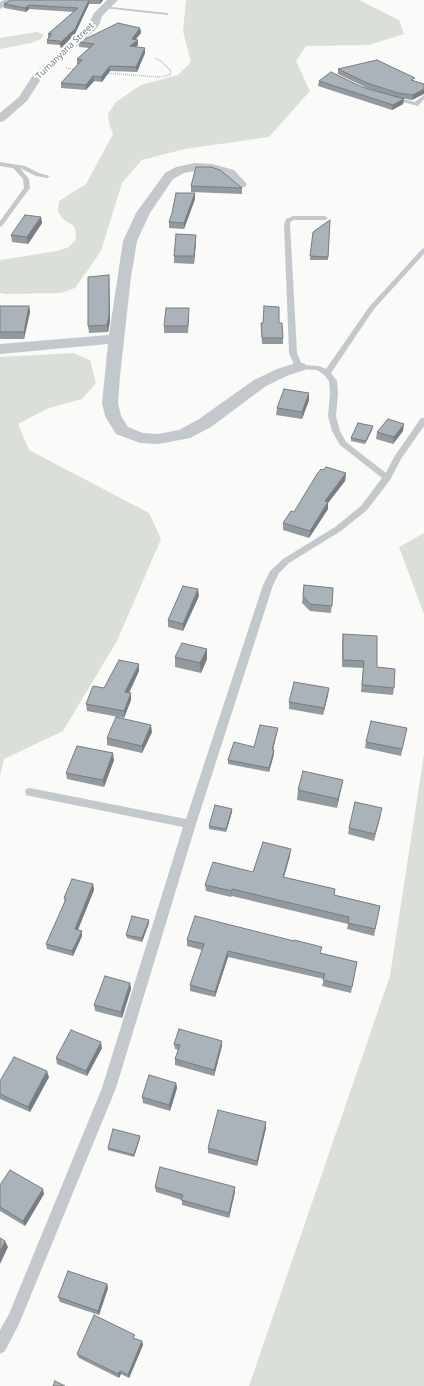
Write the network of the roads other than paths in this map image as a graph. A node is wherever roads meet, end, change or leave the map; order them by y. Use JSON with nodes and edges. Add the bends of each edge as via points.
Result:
{"nodes":[{"id":1,"x":11,"y":0,"type":"edge"},
{"id":2,"x":113,"y":0,"type":"edge"},
{"id":3,"x":0,"y":6,"type":"edge"},
{"id":4,"x":104,"y":7,"type":"junction"},
{"id":5,"x":167,"y":14,"type":"dead end"},
{"id":6,"x":383,"y":96,"type":"edge"},
{"id":7,"x":424,"y":97,"type":"edge"},
{"id":8,"x":0,"y":119,"type":"edge"},
{"id":9,"x":0,"y":164,"type":"edge"},
{"id":10,"x":16,"y":166,"type":"junction"},
{"id":11,"x":47,"y":176,"type":"dead end"},
{"id":12,"x":241,"y":184,"type":"dead end"},
{"id":13,"x":325,"y":218,"type":"dead end"},
{"id":14,"x":0,"y":225,"type":"edge"},
{"id":15,"x":424,"y":250,"type":"edge"},
{"id":16,"x":117,"y":339,"type":"junction"},
{"id":17,"x":0,"y":349,"type":"edge"},
{"id":18,"x":299,"y":367,"type":"junction"},
{"id":19,"x":327,"y":373,"type":"junction"},
{"id":20,"x":424,"y":420,"type":"edge"},
{"id":21,"x":387,"y":478,"type":"junction"},
{"id":22,"x":30,"y":792,"type":"dead end"},
{"id":23,"x":190,"y":824,"type":"junction"},
{"id":24,"x":0,"y":1346,"type":"edge"}],
"edges":[{"from":1,"to":3,"type":"street"},
{"from":2,"to":4,"type":"street","name":"Tumanyana Street"},
{"from":4,"to":5,"type":"lane"},
{"from":4,"to":8,"type":"street","name":"Tumanyana Street","via":[[92,27],[50,64],[37,77],[23,99]]},
{"from":6,"to":7,"type":"lane","via":[[418,104]]},
{"from":9,"to":10,"type":"lane"},
{"from":10,"to":11,"type":"lane"},
{"from":10,"to":14,"type":"lane","via":[[26,179],[27,188]]},
{"from":12,"to":16,"type":"street","via":[[230,173],[195,167],[180,170],[169,176],[162,184],[143,213],[130,241]]},
{"from":13,"to":18,"type":"lane","via":[[293,218],[288,220],[287,224],[293,353]]},
{"from":15,"to":19,"type":"lane","via":[[371,308]]},
{"from":16,"to":17,"type":"street"},
{"from":16,"to":18,"type":"street","via":[[110,403],[113,416],[122,430],[140,438],[158,439],[184,434],[205,423],[260,382]]},
{"from":18,"to":19,"type":"lane","via":[[319,368]]},
{"from":19,"to":21,"type":"lane","via":[[333,381],[332,416],[336,431],[343,443]]},
{"from":20,"to":21,"type":"lane"},
{"from":21,"to":23,"type":"lane","via":[[364,508],[275,571],[268,585]]},
{"from":22,"to":23,"type":"lane"},
{"from":23,"to":24,"type":"lane","via":[[109,1088],[14,1319]]}]}
